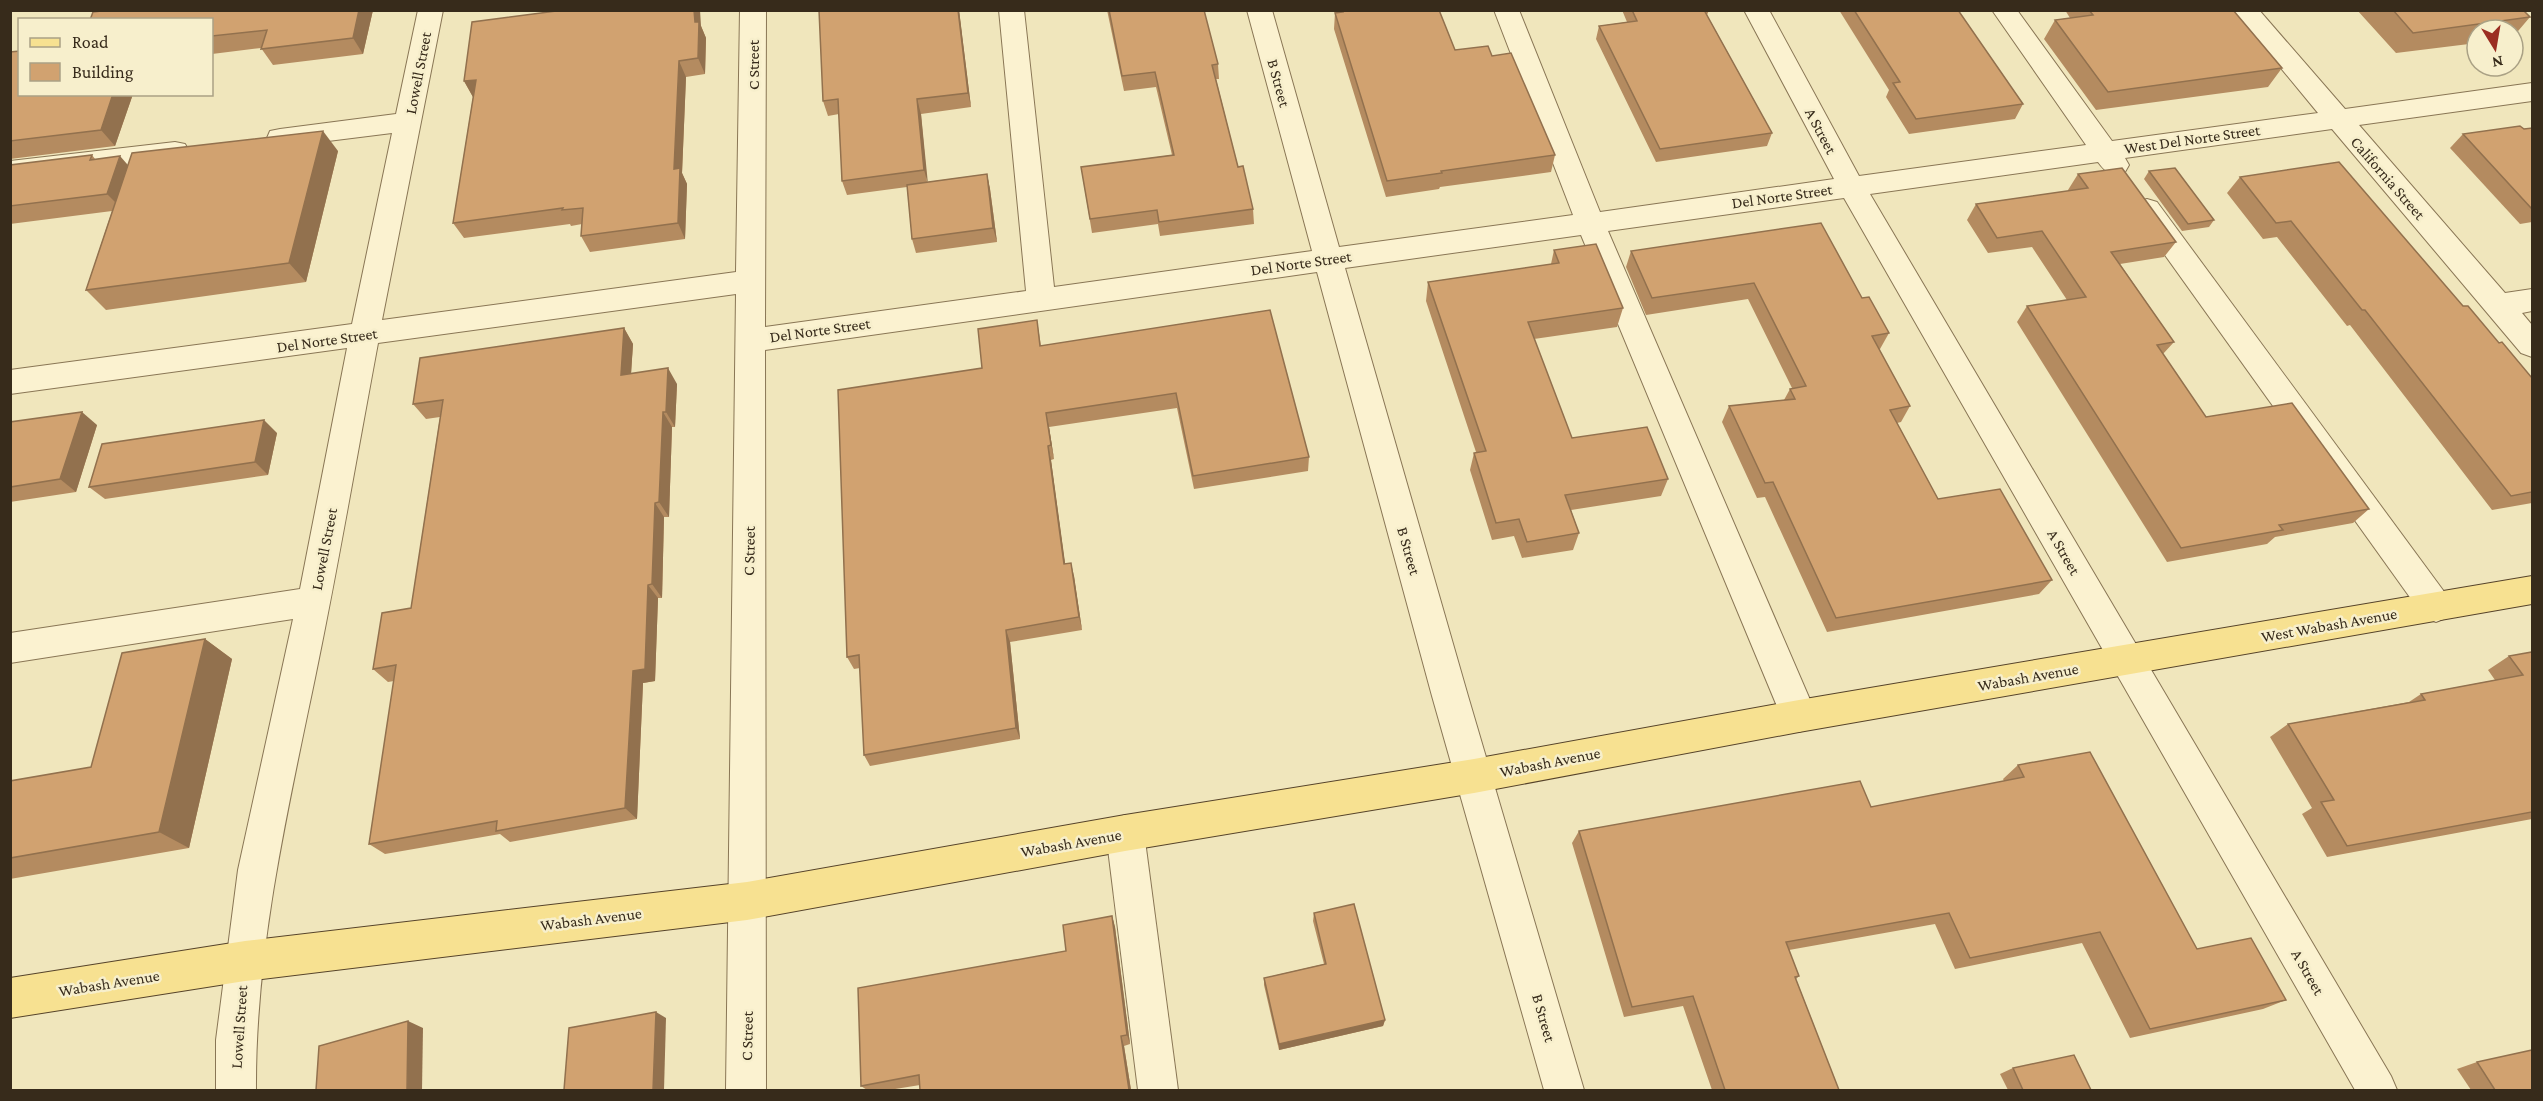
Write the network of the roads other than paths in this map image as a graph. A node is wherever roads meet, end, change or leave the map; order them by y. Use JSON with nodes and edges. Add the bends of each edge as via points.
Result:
{"nodes":[{"id":1,"x":431,"y":10,"type":"edge"},
{"id":2,"x":753,"y":10,"type":"edge"},
{"id":3,"x":1011,"y":10,"type":"edge"},
{"id":4,"x":1259,"y":10,"type":"edge"},
{"id":5,"x":1506,"y":10,"type":"edge"},
{"id":6,"x":1756,"y":10,"type":"edge"},
{"id":7,"x":2004,"y":10,"type":"edge"},
{"id":8,"x":2245,"y":10,"type":"edge"},
{"id":9,"x":2532,"y":92,"type":"edge"},
{"id":10,"x":2337,"y":119,"type":"junction"},
{"id":11,"x":409,"y":122,"type":"junction"},
{"id":12,"x":256,"y":141,"type":"edge"},
{"id":13,"x":198,"y":148,"type":"edge"},
{"id":14,"x":2104,"y":151,"type":"junction"},
{"id":15,"x":10,"y":171,"type":"edge"},
{"id":16,"x":1851,"y":186,"type":"junction"},
{"id":17,"x":1590,"y":223,"type":"junction"},
{"id":18,"x":1328,"y":259,"type":"junction"},
{"id":19,"x":751,"y":281,"type":"junction"},
{"id":20,"x":1041,"y":299,"type":"junction"},
{"id":21,"x":2532,"y":300,"type":"edge"},
{"id":22,"x":2498,"y":305,"type":"junction"},
{"id":23,"x":364,"y":335,"type":"junction"},
{"id":24,"x":751,"y":339,"type":"junction"},
{"id":25,"x":2532,"y":345,"type":"edge"},
{"id":26,"x":10,"y":382,"type":"edge"},
{"id":27,"x":2532,"y":590,"type":"edge"},
{"id":28,"x":314,"y":601,"type":"junction"},
{"id":29,"x":2436,"y":607,"type":"junction"},
{"id":30,"x":10,"y":648,"type":"edge"},
{"id":31,"x":2127,"y":660,"type":"junction"},
{"id":32,"x":1799,"y":716,"type":"junction"},
{"id":33,"x":1474,"y":776,"type":"junction"},
{"id":34,"x":1125,"y":833,"type":"junction"},
{"id":35,"x":747,"y":901,"type":"junction"},
{"id":36,"x":245,"y":961,"type":"junction"},
{"id":37,"x":10,"y":998,"type":"edge"},
{"id":38,"x":236,"y":1090,"type":"edge"},
{"id":39,"x":746,"y":1090,"type":"edge"},
{"id":40,"x":1158,"y":1090,"type":"edge"},
{"id":41,"x":1564,"y":1090,"type":"edge"},
{"id":42,"x":2377,"y":1090,"type":"edge"}],
"edges":[{"from":1,"to":11,"type":"street","name":"Lowell Street"},
{"from":2,"to":19,"type":"street","name":"C Street"},
{"from":3,"to":20,"type":"street"},
{"from":4,"to":18,"type":"street","name":"B Street"},
{"from":5,"to":17,"type":"street"},
{"from":6,"to":16,"type":"street","name":"A Street"},
{"from":7,"to":14,"type":"street"},
{"from":8,"to":10,"type":"street","name":"California Street"},
{"from":9,"to":10,"type":"street","name":"West Del Norte Street"},
{"from":10,"to":14,"type":"street","name":"West Del Norte Street"},
{"from":10,"to":22,"type":"street","name":"California Street"},
{"from":11,"to":12,"type":"street"},
{"from":11,"to":23,"type":"street","name":"Lowell Street"},
{"from":13,"to":15,"type":"street"},
{"from":14,"to":16,"type":"street","name":"West Del Norte Street"},
{"from":14,"to":29,"type":"street"},
{"from":16,"to":17,"type":"street","name":"Del Norte Street"},
{"from":16,"to":31,"type":"street","name":"A Street"},
{"from":17,"to":18,"type":"street","name":"Del Norte Street"},
{"from":17,"to":32,"type":"street"},
{"from":18,"to":20,"type":"street","name":"Del Norte Street"},
{"from":18,"to":33,"type":"street","name":"B Street"},
{"from":19,"to":23,"type":"street","name":"Del Norte Street"},
{"from":19,"to":24,"type":"street","name":"C Street"},
{"from":20,"to":24,"type":"street","name":"Del Norte Street"},
{"from":21,"to":22,"type":"street"},
{"from":22,"to":25,"type":"street","name":"California Street"},
{"from":23,"to":26,"type":"street","name":"Del Norte Street"},
{"from":23,"to":28,"type":"street","name":"Lowell Street"},
{"from":24,"to":35,"type":"street","name":"C Street"},
{"from":27,"to":29,"type":"main road","name":"West Wabash Avenue"},
{"from":28,"to":30,"type":"street"},
{"from":28,"to":36,"type":"street","name":"Lowell Street","via":[[257,870]]},
{"from":29,"to":31,"type":"main road","name":"West Wabash Avenue"},
{"from":31,"to":32,"type":"main road","name":"Wabash Avenue"},
{"from":31,"to":42,"type":"street","name":"A Street"},
{"from":32,"to":33,"type":"main road","name":"Wabash Avenue"},
{"from":33,"to":34,"type":"main road","name":"Wabash Avenue"},
{"from":33,"to":41,"type":"street","name":"B Street"},
{"from":34,"to":35,"type":"main road","name":"Wabash Avenue"},
{"from":34,"to":40,"type":"street"},
{"from":35,"to":36,"type":"main road","name":"Wabash Avenue"},
{"from":35,"to":39,"type":"street","name":"C Street"},
{"from":36,"to":37,"type":"main road","name":"Wabash Avenue"},
{"from":36,"to":38,"type":"street","name":"Lowell Street","via":[[236,1040]]}]}
